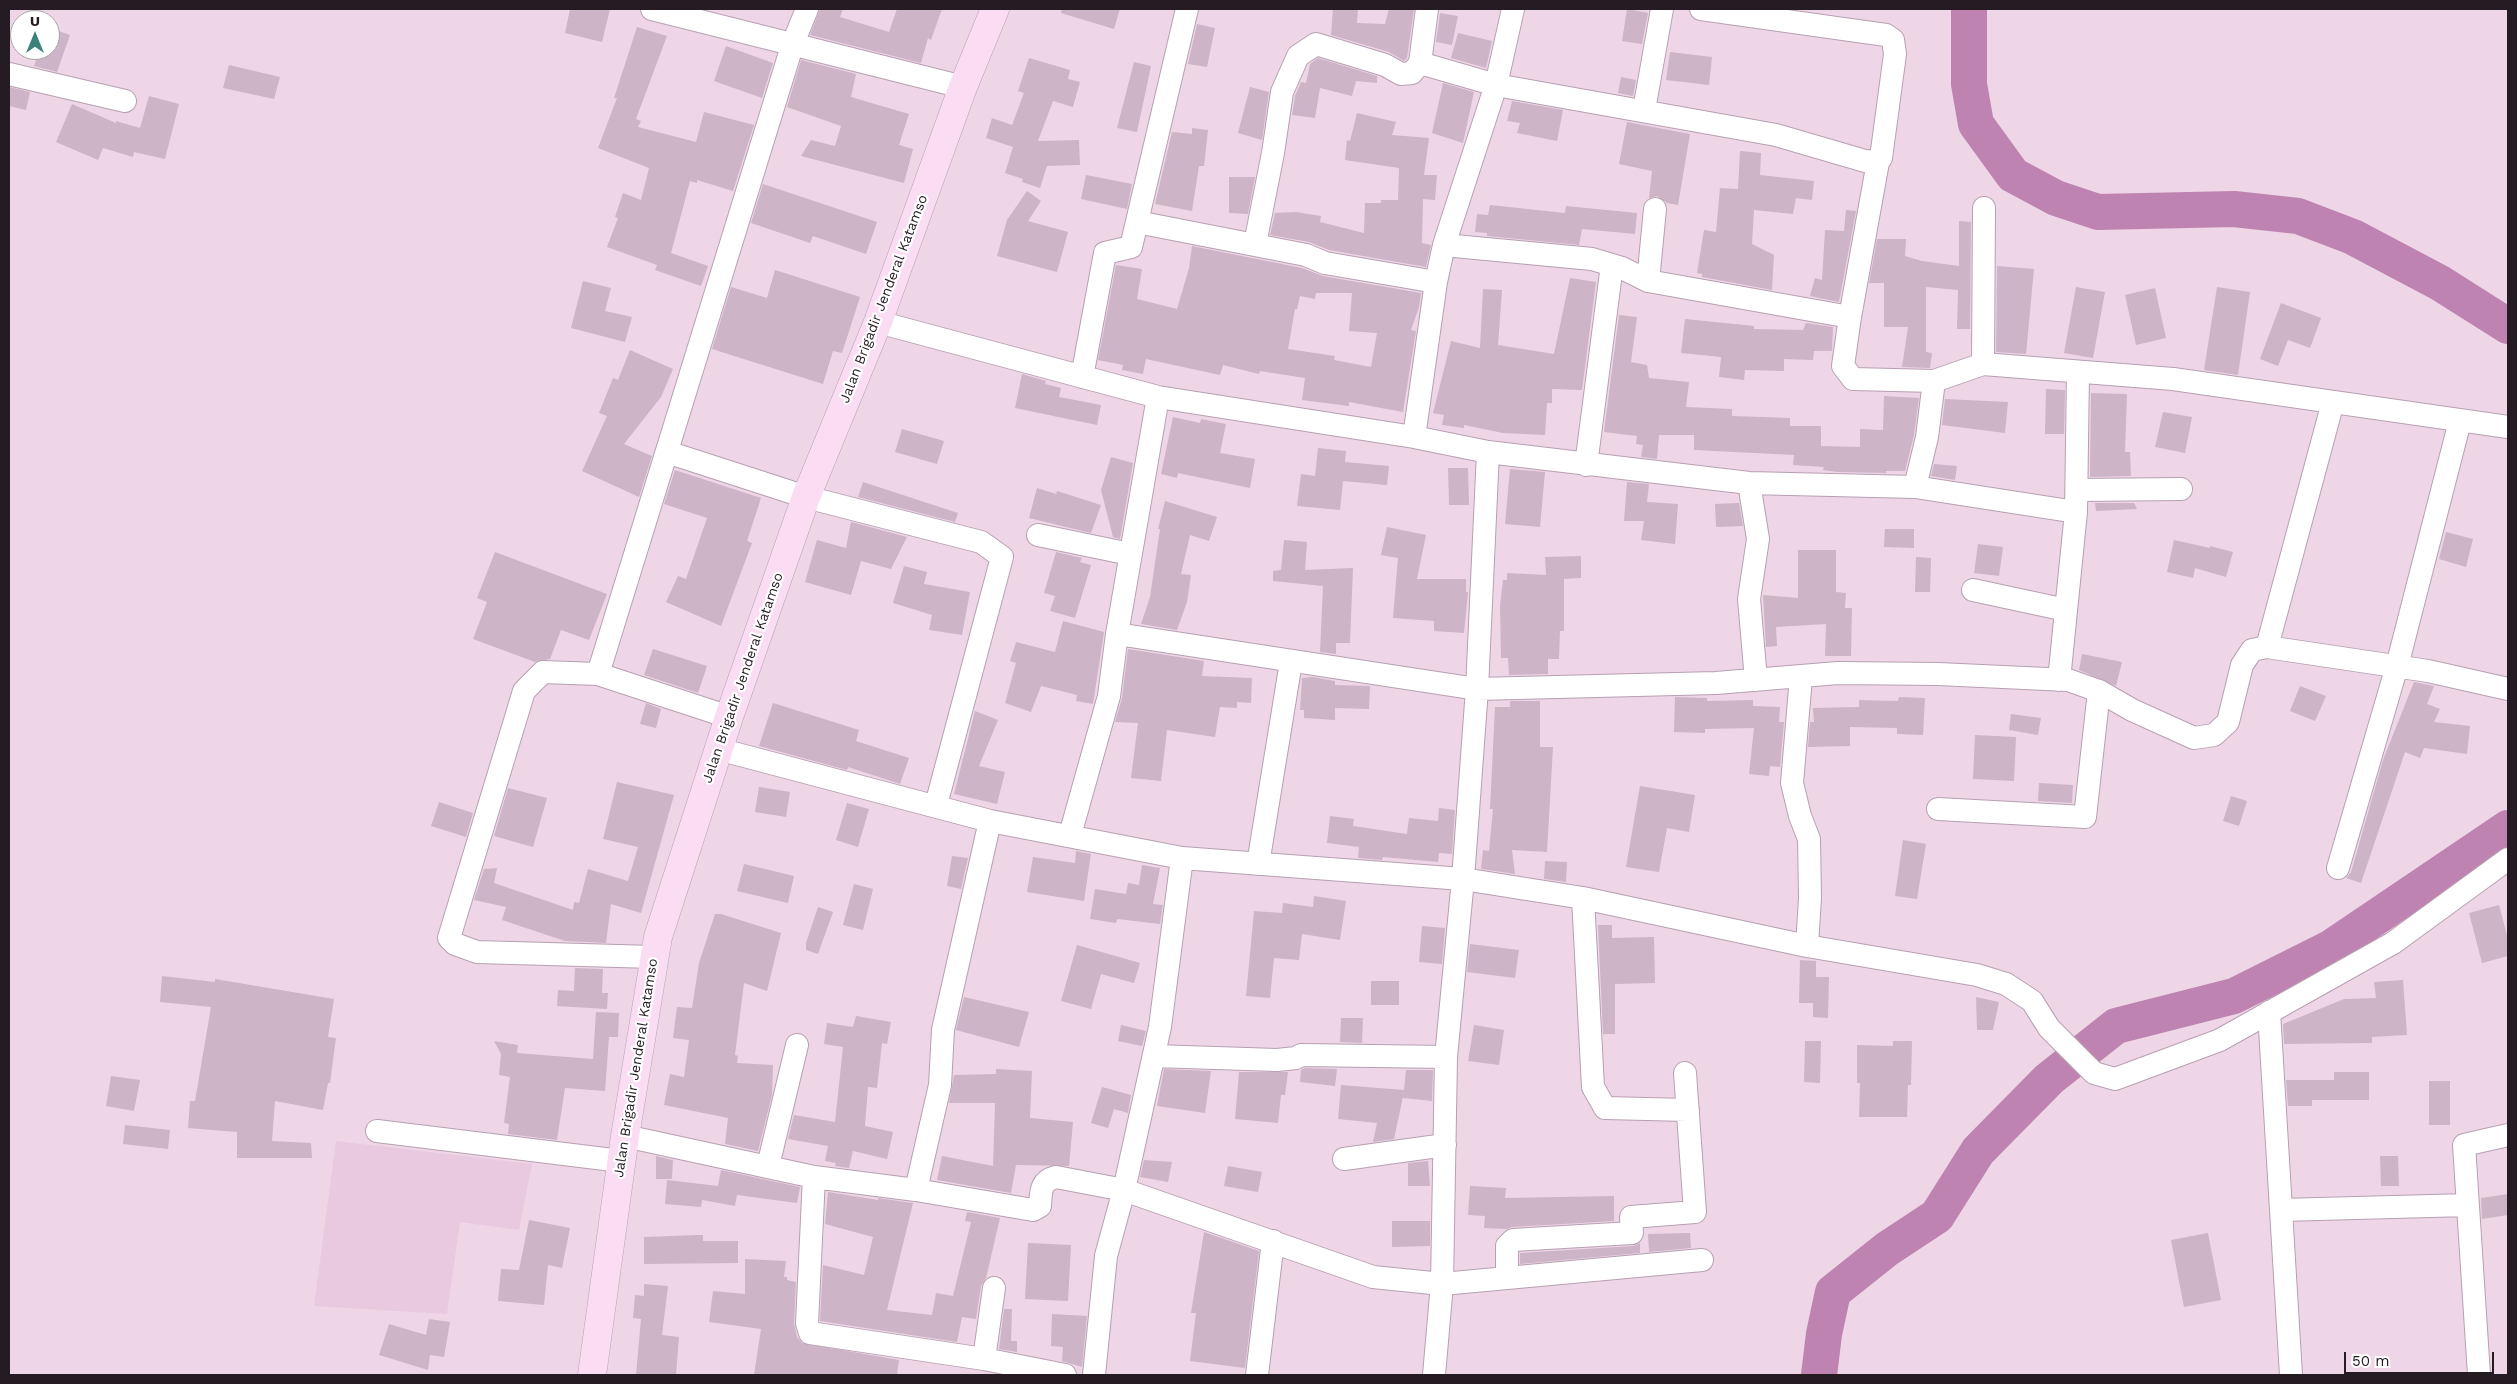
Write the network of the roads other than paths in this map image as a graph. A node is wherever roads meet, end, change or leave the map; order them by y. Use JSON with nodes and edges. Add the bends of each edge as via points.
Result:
{"nodes":[{"id":1,"x":652,"y":9,"type":"edge"},
{"id":2,"x":807,"y":9,"type":"edge"},
{"id":3,"x":995,"y":9,"type":"edge"},
{"id":4,"x":1187,"y":9,"type":"edge"},
{"id":5,"x":1427,"y":9,"type":"edge"},
{"id":6,"x":1514,"y":9,"type":"edge"},
{"id":7,"x":1662,"y":9,"type":"edge"},
{"id":8,"x":1701,"y":9,"type":"edge"},
{"id":9,"x":792,"y":44,"type":"junction"},
{"id":10,"x":1420,"y":63,"type":"junction"},
{"id":11,"x":9,"y":74,"type":"edge"},
{"id":12,"x":1496,"y":85,"type":"junction"},
{"id":13,"x":963,"y":88,"type":"junction"},
{"id":14,"x":125,"y":101,"type":"dead end"},
{"id":15,"x":1644,"y":110,"type":"junction"},
{"id":16,"x":1878,"y":162,"type":"junction"},
{"id":17,"x":1654,"y":208,"type":"dead end"},
{"id":18,"x":1984,"y":208,"type":"dead end"},
{"id":19,"x":1137,"y":222,"type":"junction"},
{"id":20,"x":1255,"y":244,"type":"junction"},
{"id":21,"x":1444,"y":245,"type":"junction"},
{"id":22,"x":1612,"y":265,"type":"junction"},
{"id":23,"x":1648,"y":281,"type":"junction"},
{"id":24,"x":1436,"y":282,"type":"junction"},
{"id":25,"x":1850,"y":317,"type":"junction"},
{"id":26,"x":878,"y":322,"type":"junction"},
{"id":27,"x":1983,"y":364,"type":"junction"},
{"id":28,"x":2078,"y":372,"type":"junction"},
{"id":29,"x":1082,"y":377,"type":"junction"},
{"id":30,"x":1934,"y":382,"type":"junction"},
{"id":31,"x":1158,"y":397,"type":"junction"},
{"id":32,"x":2334,"y":402,"type":"junction"},
{"id":33,"x":2460,"y":421,"type":"junction"},
{"id":34,"x":2508,"y":427,"type":"edge"},
{"id":35,"x":1414,"y":437,"type":"junction"},
{"id":36,"x":668,"y":452,"type":"junction"},
{"id":37,"x":1488,"y":452,"type":"junction"},
{"id":38,"x":1586,"y":464,"type":"junction"},
{"id":39,"x":1749,"y":483,"type":"junction"},
{"id":40,"x":1915,"y":487,"type":"junction"},
{"id":41,"x":2181,"y":489,"type":"dead end"},
{"id":42,"x":2077,"y":490,"type":"junction"},
{"id":43,"x":806,"y":497,"type":"junction"},
{"id":44,"x":2076,"y":512,"type":"junction"},
{"id":45,"x":1038,"y":535,"type":"dead end"},
{"id":46,"x":1130,"y":554,"type":"junction"},
{"id":47,"x":1973,"y":590,"type":"dead end"},
{"id":48,"x":2066,"y":610,"type":"junction"},
{"id":49,"x":1117,"y":634,"type":"junction"},
{"id":50,"x":2268,"y":647,"type":"junction"},
{"id":51,"x":1291,"y":662,"type":"junction"},
{"id":52,"x":2397,"y":666,"type":"junction"},
{"id":53,"x":598,"y":674,"type":"junction"},
{"id":54,"x":1801,"y":677,"type":"junction"},
{"id":55,"x":1756,"y":680,"type":"junction"},
{"id":56,"x":2059,"y":680,"type":"junction"},
{"id":57,"x":1477,"y":689,"type":"junction"},
{"id":58,"x":2508,"y":689,"type":"edge"},
{"id":59,"x":2099,"y":691,"type":"junction"},
{"id":60,"x":728,"y":717,"type":"junction"},
{"id":61,"x":718,"y":749,"type":"junction"},
{"id":62,"x":936,"y":805,"type":"junction"},
{"id":63,"x":1938,"y":809,"type":"dead end"},
{"id":64,"x":990,"y":821,"type":"junction"},
{"id":65,"x":1070,"y":835,"type":"junction"},
{"id":66,"x":1182,"y":858,"type":"junction"},
{"id":67,"x":2508,"y":859,"type":"edge"},
{"id":68,"x":1258,"y":864,"type":"junction"},
{"id":69,"x":2338,"y":868,"type":"dead end"},
{"id":70,"x":1463,"y":879,"type":"junction"},
{"id":71,"x":1583,"y":898,"type":"junction"},
{"id":72,"x":1807,"y":946,"type":"junction"},
{"id":73,"x":653,"y":957,"type":"junction"},
{"id":74,"x":2269,"y":1012,"type":"junction"},
{"id":75,"x":798,"y":1045,"type":"dead end"},
{"id":76,"x":1154,"y":1056,"type":"junction"},
{"id":77,"x":1446,"y":1057,"type":"junction"},
{"id":78,"x":1684,"y":1073,"type":"dead end"},
{"id":79,"x":1688,"y":1110,"type":"junction"},
{"id":80,"x":376,"y":1131,"type":"dead end"},
{"id":81,"x":2508,"y":1135,"type":"edge"},
{"id":82,"x":1445,"y":1146,"type":"junction"},
{"id":83,"x":623,"y":1148,"type":"junction"},
{"id":84,"x":1344,"y":1159,"type":"dead end"},
{"id":85,"x":768,"y":1166,"type":"junction"},
{"id":86,"x":814,"y":1177,"type":"junction"},
{"id":87,"x":916,"y":1190,"type":"junction"},
{"id":88,"x":1124,"y":1190,"type":"junction"},
{"id":89,"x":2468,"y":1205,"type":"junction"},
{"id":90,"x":2281,"y":1210,"type":"junction"},
{"id":91,"x":1274,"y":1241,"type":"junction"},
{"id":92,"x":1702,"y":1260,"type":"dead end"},
{"id":93,"x":1507,"y":1278,"type":"junction"},
{"id":94,"x":1442,"y":1284,"type":"junction"},
{"id":95,"x":994,"y":1288,"type":"dead end"},
{"id":96,"x":984,"y":1359,"type":"junction"},
{"id":97,"x":592,"y":1375,"type":"edge"},
{"id":98,"x":1065,"y":1375,"type":"edge"},
{"id":99,"x":1094,"y":1375,"type":"edge"},
{"id":100,"x":1257,"y":1375,"type":"edge"},
{"id":101,"x":1434,"y":1375,"type":"edge"},
{"id":102,"x":2291,"y":1375,"type":"edge"},
{"id":103,"x":2479,"y":1375,"type":"edge"}],
"edges":[{"from":1,"to":9,"type":"street"},
{"from":2,"to":9,"type":"street"},
{"from":3,"to":13,"type":"main road","name":"Jalan Brigadir Jenderal Katamso"},
{"from":4,"to":19,"type":"street"},
{"from":5,"to":10,"type":"street"},
{"from":6,"to":12,"type":"street"},
{"from":7,"to":15,"type":"street"},
{"from":8,"to":16,"type":"street","via":[[1886,34],[1893,40],[1895,54],[1884,154]]},
{"from":9,"to":13,"type":"street"},
{"from":9,"to":36,"type":"street"},
{"from":10,"to":12,"type":"street"},
{"from":10,"to":20,"type":"street","via":[[1412,73],[1402,74],[1385,65],[1316,44],[1298,56],[1282,92]]},
{"from":11,"to":14,"type":"street"},
{"from":12,"to":15,"type":"street"},
{"from":12,"to":21,"type":"street"},
{"from":13,"to":26,"type":"main road","name":"Jalan Brigadir Jenderal Katamso"},
{"from":15,"to":16,"type":"street","via":[[1776,135]]},
{"from":16,"to":25,"type":"street"},
{"from":17,"to":23,"type":"street"},
{"from":18,"to":27,"type":"street"},
{"from":19,"to":20,"type":"street"},
{"from":19,"to":29,"type":"street","via":[[1131,247],[1105,253]]},
{"from":20,"to":24,"type":"street","via":[[1306,255],[1325,263]]},
{"from":21,"to":22,"type":"street","via":[[1592,259]]},
{"from":21,"to":24,"type":"street"},
{"from":22,"to":23,"type":"street"},
{"from":22,"to":38,"type":"street"},
{"from":23,"to":25,"type":"street"},
{"from":24,"to":35,"type":"street"},
{"from":25,"to":30,"type":"street","via":[[1843,366],[1853,378]]},
{"from":26,"to":29,"type":"street"},
{"from":26,"to":43,"type":"main road","name":"Jalan Brigadir Jenderal Katamso"},
{"from":27,"to":28,"type":"street"},
{"from":27,"to":30,"type":"street"},
{"from":28,"to":32,"type":"street","via":[[2173,379]]},
{"from":28,"to":42,"type":"street"},
{"from":29,"to":31,"type":"street"},
{"from":30,"to":40,"type":"street","via":[[1927,437]]},
{"from":31,"to":35,"type":"street"},
{"from":31,"to":46,"type":"street"},
{"from":32,"to":33,"type":"street"},
{"from":32,"to":50,"type":"street"},
{"from":33,"to":34,"type":"street"},
{"from":33,"to":52,"type":"street"},
{"from":35,"to":37,"type":"street"},
{"from":36,"to":43,"type":"street"},
{"from":36,"to":53,"type":"street"},
{"from":37,"to":38,"type":"street"},
{"from":37,"to":57,"type":"street"},
{"from":38,"to":39,"type":"street"},
{"from":39,"to":40,"type":"street"},
{"from":39,"to":55,"type":"street","via":[[1758,539],[1749,600]]},
{"from":40,"to":44,"type":"street"},
{"from":41,"to":42,"type":"street"},
{"from":42,"to":44,"type":"street"},
{"from":43,"to":60,"type":"main road","name":"Jalan Brigadir Jenderal Katamso"},
{"from":43,"to":62,"type":"street","via":[[981,542],[1002,557]]},
{"from":44,"to":48,"type":"street"},
{"from":45,"to":46,"type":"street"},
{"from":46,"to":49,"type":"street"},
{"from":47,"to":48,"type":"street"},
{"from":48,"to":56,"type":"street"},
{"from":49,"to":51,"type":"street"},
{"from":49,"to":65,"type":"street","via":[[1108,696]]},
{"from":50,"to":52,"type":"street"},
{"from":50,"to":59,"type":"street","via":[[2252,650],[2242,665],[2228,722],[2214,735],[2194,738]]},
{"from":51,"to":57,"type":"street"},
{"from":51,"to":68,"type":"street"},
{"from":52,"to":58,"type":"street"},
{"from":52,"to":69,"type":"street"},
{"from":53,"to":60,"type":"street"},
{"from":53,"to":73,"type":"street","via":[[543,672],[524,691],[449,938],[455,944],[477,952]]},
{"from":54,"to":55,"type":"street"},
{"from":54,"to":56,"type":"street","via":[[1838,673]]},
{"from":54,"to":72,"type":"street","via":[[1792,783],[1809,839]]},
{"from":55,"to":57,"type":"street"},
{"from":56,"to":59,"type":"street"},
{"from":57,"to":70,"type":"street"},
{"from":59,"to":63,"type":"street","via":[[2085,817]]},
{"from":60,"to":61,"type":"main road","name":"Jalan Brigadir Jenderal Katamso"},
{"from":61,"to":62,"type":"street"},
{"from":61,"to":73,"type":"main road","name":"Jalan Brigadir Jenderal Katamso"},
{"from":62,"to":64,"type":"street"},
{"from":64,"to":65,"type":"street"},
{"from":64,"to":87,"type":"street","via":[[943,1030],[940,1085]]},
{"from":65,"to":66,"type":"street"},
{"from":66,"to":68,"type":"street"},
{"from":66,"to":76,"type":"street"},
{"from":67,"to":74,"type":"street","via":[[2393,943]]},
{"from":68,"to":70,"type":"street"},
{"from":70,"to":71,"type":"street"},
{"from":70,"to":77,"type":"street"},
{"from":71,"to":72,"type":"street"},
{"from":71,"to":79,"type":"street","via":[[1594,1087],[1605,1108]]},
{"from":72,"to":74,"type":"street","via":[[2006,984],[2032,1001],[2049,1028],[2094,1073],[2115,1079],[2220,1040]]},
{"from":73,"to":83,"type":"main road","name":"Jalan Brigadir Jenderal Katamso"},
{"from":74,"to":90,"type":"street"},
{"from":75,"to":85,"type":"street"},
{"from":76,"to":77,"type":"street","via":[[1277,1060],[1296,1058],[1301,1054]]},
{"from":76,"to":88,"type":"street"},
{"from":77,"to":82,"type":"street"},
{"from":78,"to":79,"type":"street"},
{"from":79,"to":93,"type":"street","via":[[1695,1212],[1631,1217],[1632,1234],[1513,1240],[1507,1246]]},
{"from":80,"to":83,"type":"street"},
{"from":81,"to":89,"type":"street","via":[[2464,1145]]},
{"from":82,"to":84,"type":"street"},
{"from":82,"to":94,"type":"street"},
{"from":83,"to":85,"type":"street"},
{"from":83,"to":97,"type":"main road","name":"Jalan Brigadir Jenderal Katamso"},
{"from":85,"to":86,"type":"street"},
{"from":86,"to":87,"type":"street"},
{"from":86,"to":96,"type":"street","via":[[807,1323],[810,1333]]},
{"from":87,"to":88,"type":"street","via":[[1033,1210],[1040,1206],[1045,1182],[1056,1177]]},
{"from":88,"to":91,"type":"street"},
{"from":88,"to":99,"type":"street","via":[[1106,1256]]},
{"from":89,"to":90,"type":"street"},
{"from":89,"to":103,"type":"street"},
{"from":90,"to":102,"type":"street"},
{"from":91,"to":94,"type":"street","via":[[1373,1277]]},
{"from":91,"to":100,"type":"street"},
{"from":92,"to":93,"type":"street"},
{"from":93,"to":94,"type":"street"},
{"from":94,"to":101,"type":"street"},
{"from":95,"to":96,"type":"street"},
{"from":96,"to":98,"type":"street"}]}
